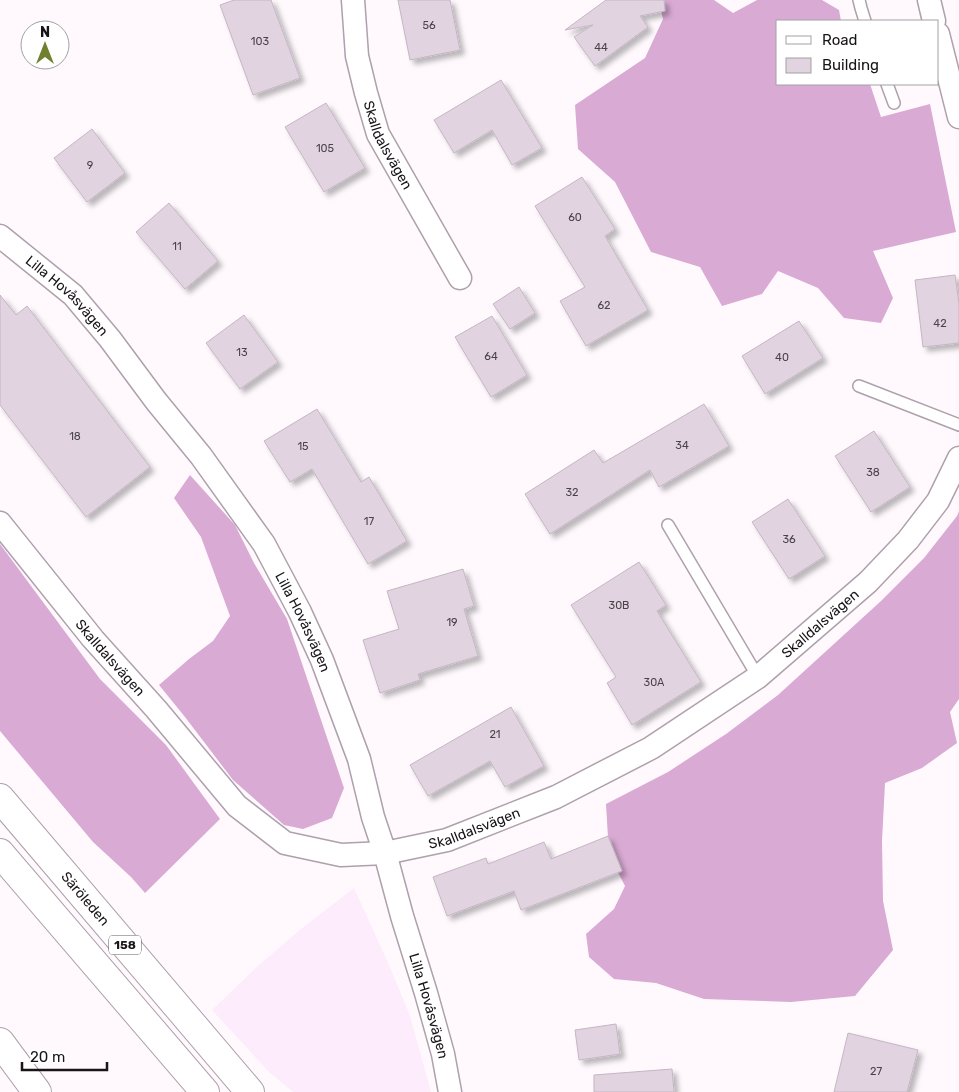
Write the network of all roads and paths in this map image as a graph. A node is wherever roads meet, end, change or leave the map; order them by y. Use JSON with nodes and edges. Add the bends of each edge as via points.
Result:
{"nodes":[{"id":1,"x":353,"y":0,"type":"edge"},
{"id":2,"x":859,"y":0,"type":"edge"},
{"id":3,"x":929,"y":0,"type":"edge"},
{"id":4,"x":865,"y":20,"type":"edge"},
{"id":5,"x":934,"y":20,"type":"edge"},
{"id":6,"x":939,"y":37,"type":"edge"},
{"id":7,"x":887,"y":85,"type":"edge"},
{"id":8,"x":894,"y":103,"type":"dead end"},
{"id":9,"x":958,"y":103,"type":"edge"},
{"id":10,"x":0,"y":236,"type":"edge"},
{"id":11,"x":460,"y":278,"type":"dead end"},
{"id":12,"x":859,"y":386,"type":"dead end"},
{"id":13,"x":959,"y":425,"type":"edge"},
{"id":14,"x":959,"y":458,"type":"edge"},
{"id":15,"x":0,"y":523,"type":"edge"},
{"id":16,"x":668,"y":525,"type":"dead end"},
{"id":17,"x":758,"y":677,"type":"junction"},
{"id":18,"x":0,"y":798,"type":"edge"},
{"id":19,"x":0,"y":853,"type":"edge"},
{"id":20,"x":384,"y":853,"type":"junction"},
{"id":21,"x":0,"y":1042,"type":"edge"},
{"id":22,"x":37,"y":1092,"type":"edge"},
{"id":23,"x":205,"y":1092,"type":"edge"},
{"id":24,"x":250,"y":1092,"type":"edge"},
{"id":25,"x":450,"y":1092,"type":"edge"}],
"edges":[{"from":1,"to":11,"type":"street","name":"Skalldalsvägen","via":[[357,56],[378,134]]},
{"from":2,"to":4,"type":"lane"},
{"from":3,"to":5,"type":"street"},
{"from":6,"to":9,"type":"street"},
{"from":7,"to":8,"type":"lane"},
{"from":10,"to":20,"type":"street","name":"Lilla Hovåsvägen","via":[[73,295],[201,456],[264,544],[322,660],[359,759]]},
{"from":12,"to":13,"type":"lane"},
{"from":14,"to":17,"type":"street","name":"Skalldalsvägen","via":[[938,500],[901,547],[868,582]]},
{"from":15,"to":20,"type":"street","name":"Skalldalsvägen","via":[[237,806],[285,843],[341,855]]},
{"from":16,"to":17,"type":"lane"},
{"from":17,"to":20,"type":"street","name":"Skalldalsvägen","via":[[651,748],[556,797],[447,840]]},
{"from":18,"to":24,"type":"main road","name":"Säröleden","number":"158"},
{"from":19,"to":23,"type":"main road","number":"158"},
{"from":20,"to":25,"type":"street","name":"Lilla Hovåsvägen","via":[[443,1054]]},
{"from":21,"to":22,"type":"main road"}]}
